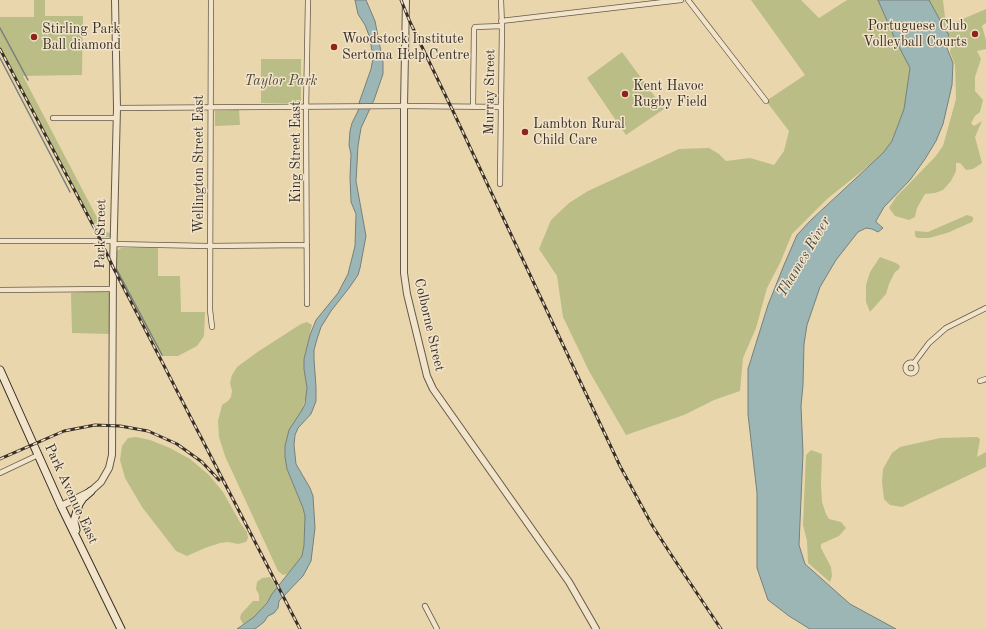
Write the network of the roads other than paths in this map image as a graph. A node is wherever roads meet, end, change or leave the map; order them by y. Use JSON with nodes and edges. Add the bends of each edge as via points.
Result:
{"nodes":[{"id":1,"x":115,"y":0,"type":"edge"},
{"id":2,"x":211,"y":0,"type":"edge"},
{"id":3,"x":308,"y":0,"type":"edge"},
{"id":4,"x":406,"y":0,"type":"edge"},
{"id":5,"x":501,"y":0,"type":"edge"},
{"id":6,"x":681,"y":0,"type":"edge"},
{"id":7,"x":688,"y":0,"type":"edge"},
{"id":8,"x":501,"y":20,"type":"junction"},
{"id":9,"x":502,"y":26,"type":"junction"},
{"id":10,"x":766,"y":101,"type":"dead end"},
{"id":11,"x":404,"y":106,"type":"junction"},
{"id":12,"x":211,"y":107,"type":"junction"},
{"id":13,"x":306,"y":107,"type":"junction"},
{"id":14,"x":473,"y":107,"type":"junction"},
{"id":15,"x":501,"y":107,"type":"junction"},
{"id":16,"x":116,"y":108,"type":"junction"},
{"id":17,"x":53,"y":118,"type":"dead end"},
{"id":18,"x":116,"y":118,"type":"junction"},
{"id":19,"x":500,"y":184,"type":"dead end"},
{"id":20,"x":0,"y":241,"type":"edge"},
{"id":21,"x":114,"y":242,"type":"junction"},
{"id":22,"x":307,"y":245,"type":"junction"},
{"id":23,"x":210,"y":246,"type":"junction"},
{"id":24,"x":112,"y":289,"type":"junction"},
{"id":25,"x":0,"y":290,"type":"edge"},
{"id":26,"x":307,"y":304,"type":"dead end"},
{"id":27,"x":986,"y":308,"type":"edge"},
{"id":28,"x":212,"y":327,"type":"dead end"},
{"id":29,"x":914,"y":363,"type":"dead end"},
{"id":30,"x":0,"y":372,"type":"edge"},
{"id":31,"x":986,"y":379,"type":"edge"},
{"id":32,"x":980,"y":381,"type":"dead end"},
{"id":33,"x":38,"y":455,"type":"junction"},
{"id":34,"x":0,"y":473,"type":"edge"},
{"id":35,"x":90,"y":491,"type":"junction"},
{"id":36,"x":61,"y":506,"type":"junction"},
{"id":37,"x":81,"y":545,"type":"junction"},
{"id":38,"x":425,"y":606,"type":"dead end"},
{"id":39,"x":121,"y":629,"type":"edge"},
{"id":40,"x":437,"y":629,"type":"edge"},
{"id":41,"x":596,"y":629,"type":"edge"}],
"edges":[{"from":1,"to":16,"type":"street","name":"Park Street"},
{"from":2,"to":12,"type":"street","name":"Wellington Street East"},
{"from":3,"to":13,"type":"street","name":"King Street East"},
{"from":4,"to":11,"type":"street","name":"Colborne Street"},
{"from":5,"to":8,"type":"street","name":"Murray Street"},
{"from":6,"to":8,"type":"street"},
{"from":7,"to":10,"type":"street"},
{"from":8,"to":9,"type":"street","name":"Murray Street"},
{"from":9,"to":14,"type":"street","via":[[476,26],[474,29]]},
{"from":9,"to":15,"type":"street","name":"Murray Street"},
{"from":11,"to":13,"type":"street"},
{"from":11,"to":14,"type":"street"},
{"from":11,"to":41,"type":"street","name":"Colborne Street","via":[[404,273],[427,376],[433,389],[569,582]]},
{"from":12,"to":13,"type":"street"},
{"from":12,"to":16,"type":"street"},
{"from":12,"to":23,"type":"street","name":"Wellington Street East"},
{"from":13,"to":22,"type":"street","name":"King Street East"},
{"from":14,"to":15,"type":"street"},
{"from":15,"to":19,"type":"street","name":"Murray Street"},
{"from":16,"to":18,"type":"street","name":"Park Street"},
{"from":17,"to":18,"type":"street"},
{"from":18,"to":21,"type":"street","name":"Park Street"},
{"from":20,"to":21,"type":"street"},
{"from":21,"to":23,"type":"street"},
{"from":21,"to":24,"type":"street","name":"Park Street"},
{"from":22,"to":23,"type":"street"},
{"from":22,"to":26,"type":"street","name":"King Street East"},
{"from":23,"to":28,"type":"street","name":"Wellington Street East"},
{"from":24,"to":25,"type":"street"},
{"from":24,"to":35,"type":"street","name":"Park Street","via":[[112,455],[109,468],[101,482]]},
{"from":27,"to":29,"type":"street","via":[[959,320],[941,332],[925,347]]},
{"from":30,"to":33,"type":"main road","name":"Park Avenue East"},
{"from":31,"to":32,"type":"street"},
{"from":33,"to":34,"type":"street"},
{"from":33,"to":36,"type":"main road","name":"Park Avenue East"},
{"from":35,"to":36,"type":"street"},
{"from":35,"to":37,"type":"main road","via":[[80,502],[75,516],[74,527]]},
{"from":36,"to":37,"type":"main road","name":"Park Avenue East"},
{"from":37,"to":39,"type":"main road","name":"Park Avenue East"},
{"from":38,"to":40,"type":"street"}]}
